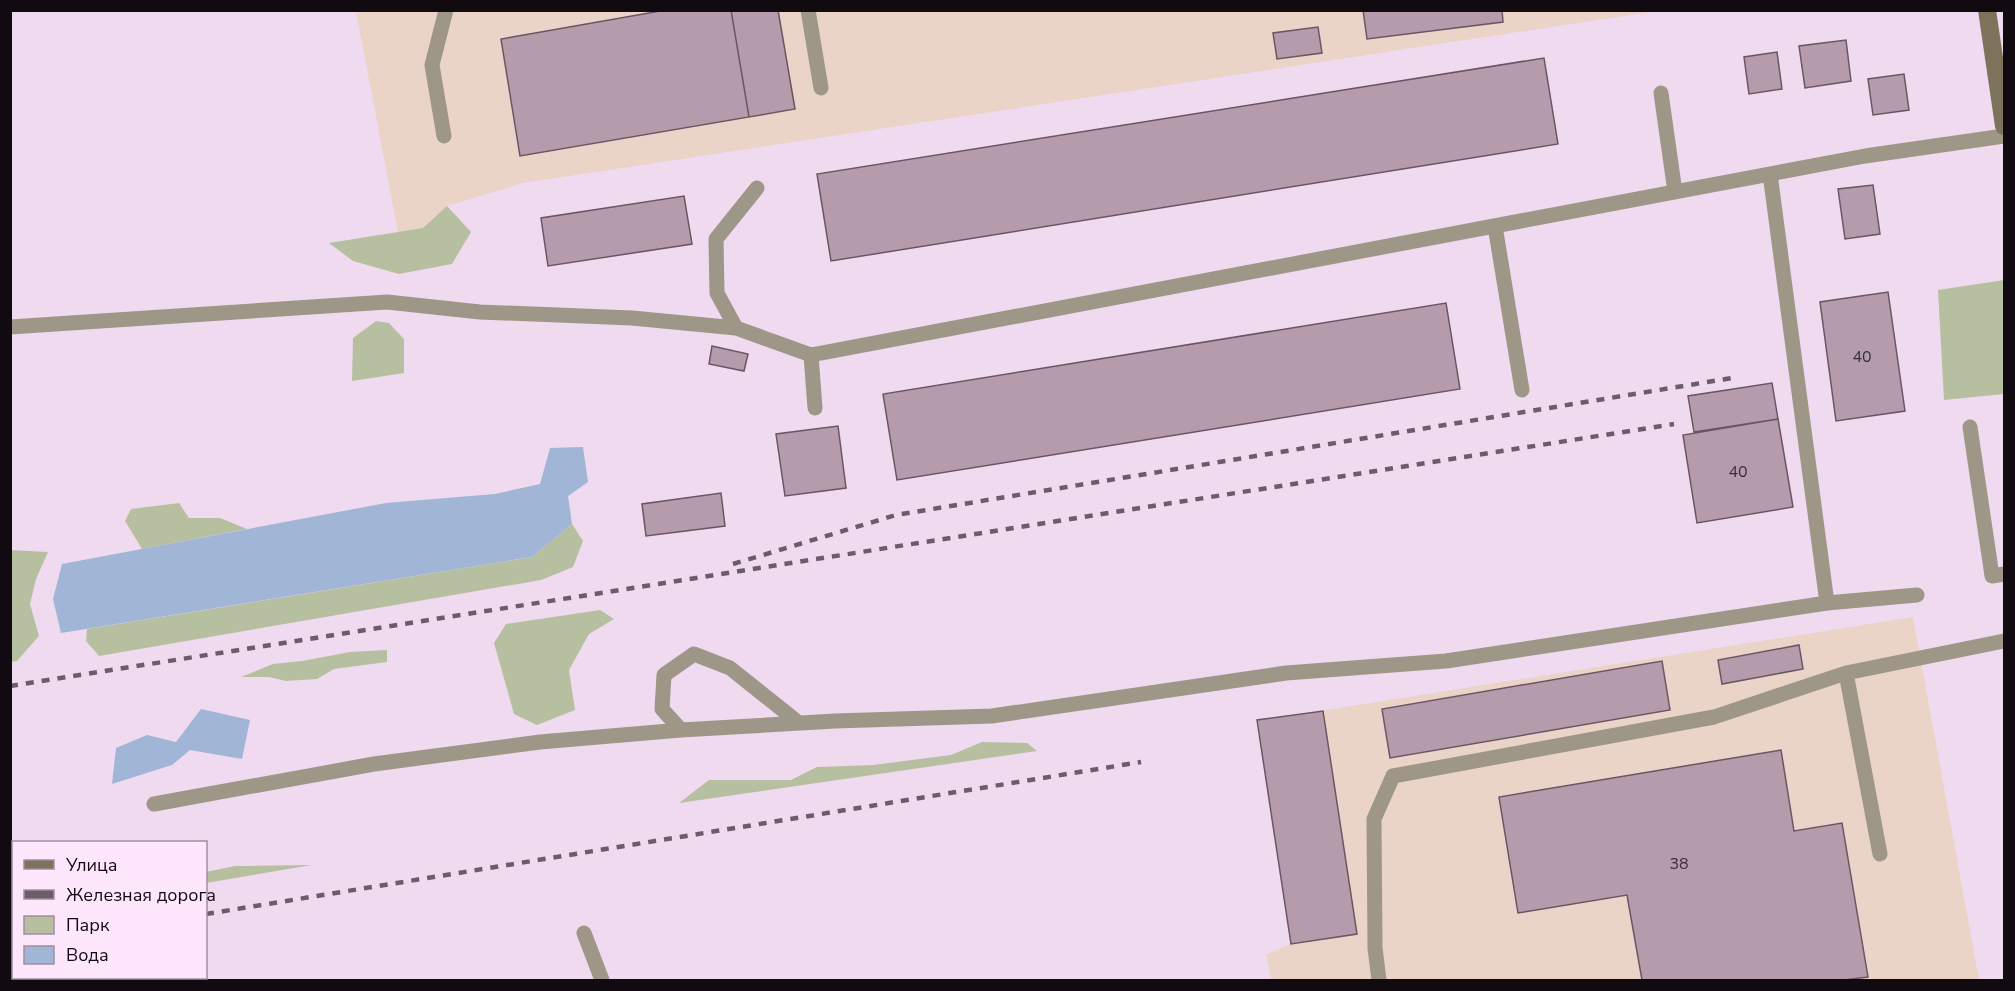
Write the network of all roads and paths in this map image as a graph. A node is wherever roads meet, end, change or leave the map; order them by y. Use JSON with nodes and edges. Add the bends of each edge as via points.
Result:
{"nodes":[{"id":1,"x":446,"y":10,"type":"edge"},
{"id":2,"x":808,"y":10,"type":"edge"},
{"id":3,"x":1987,"y":10,"type":"edge"},
{"id":4,"x":821,"y":88,"type":"dead end"},
{"id":5,"x":1661,"y":93,"type":"dead end"},
{"id":6,"x":2004,"y":126,"type":"edge"},
{"id":7,"x":444,"y":136,"type":"dead end"},
{"id":8,"x":2004,"y":136,"type":"edge"},
{"id":9,"x":1770,"y":174,"type":"junction"},
{"id":10,"x":757,"y":188,"type":"dead end"},
{"id":11,"x":1676,"y":192,"type":"junction"},
{"id":12,"x":1495,"y":226,"type":"junction"},
{"id":13,"x":10,"y":327,"type":"edge"},
{"id":14,"x":736,"y":328,"type":"junction"},
{"id":15,"x":811,"y":355,"type":"junction"},
{"id":16,"x":1522,"y":390,"type":"dead end"},
{"id":17,"x":815,"y":408,"type":"dead end"},
{"id":18,"x":1970,"y":427,"type":"dead end"},
{"id":19,"x":2004,"y":574,"type":"edge"},
{"id":20,"x":1917,"y":595,"type":"dead end"},
{"id":21,"x":1827,"y":603,"type":"junction"},
{"id":22,"x":2004,"y":641,"type":"edge"},
{"id":23,"x":1846,"y":673,"type":"junction"},
{"id":24,"x":799,"y":723,"type":"junction"},
{"id":25,"x":681,"y":730,"type":"junction"},
{"id":26,"x":154,"y":804,"type":"dead end"},
{"id":27,"x":1880,"y":854,"type":"dead end"},
{"id":28,"x":584,"y":933,"type":"dead end"},
{"id":29,"x":602,"y":981,"type":"edge"},
{"id":30,"x":1379,"y":981,"type":"edge"}],
"edges":[{"from":1,"to":7,"type":"lane","via":[[432,65]]},
{"from":2,"to":4,"type":"lane"},
{"from":3,"to":6,"type":"street"},
{"from":5,"to":11,"type":"lane"},
{"from":8,"to":9,"type":"lane"},
{"from":9,"to":11,"type":"lane"},
{"from":9,"to":21,"type":"lane"},
{"from":10,"to":14,"type":"lane","via":[[716,239],[717,293]]},
{"from":11,"to":12,"type":"lane"},
{"from":12,"to":15,"type":"lane"},
{"from":12,"to":16,"type":"lane"},
{"from":13,"to":14,"type":"lane","via":[[387,302],[480,312],[632,318]]},
{"from":14,"to":15,"type":"lane"},
{"from":15,"to":17,"type":"lane"},
{"from":18,"to":19,"type":"lane","via":[[1992,576]]},
{"from":20,"to":21,"type":"lane"},
{"from":21,"to":24,"type":"lane","via":[[1446,661],[1286,673],[992,716]]},
{"from":22,"to":23,"type":"lane"},
{"from":23,"to":27,"type":"lane"},
{"from":23,"to":30,"type":"lane","via":[[1714,717],[1394,776],[1374,819]]},
{"from":24,"to":25,"type":"lane"},
{"from":24,"to":25,"type":"lane","via":[[730,668],[694,654],[664,675],[662,709]]},
{"from":25,"to":26,"type":"lane","via":[[540,742],[374,764]]},
{"from":28,"to":29,"type":"lane"}]}
